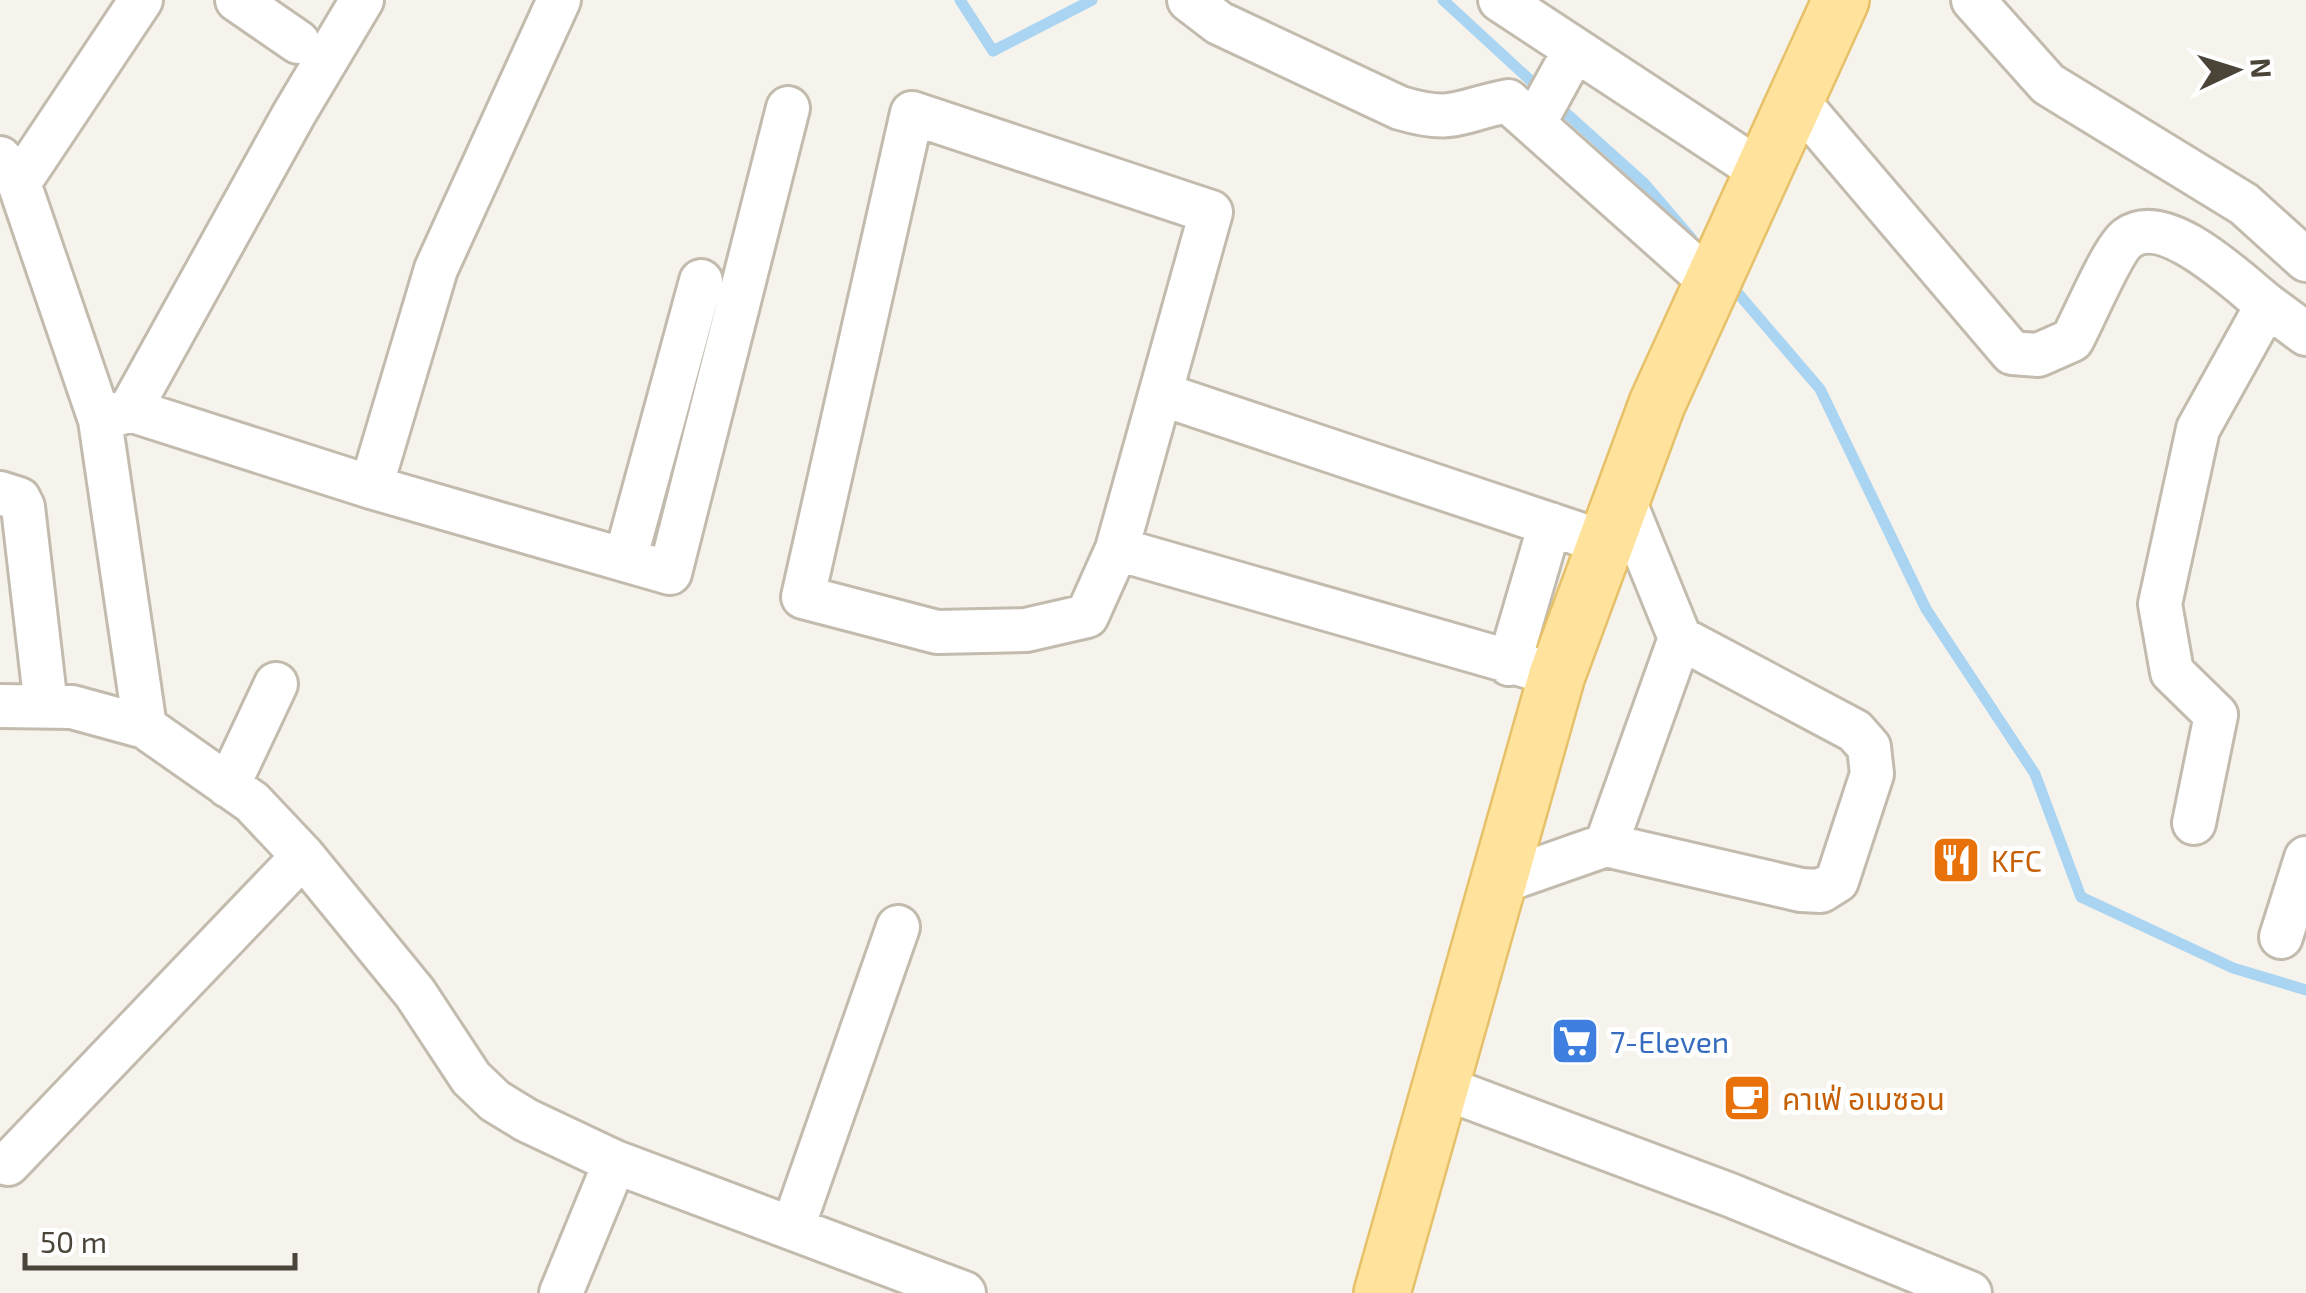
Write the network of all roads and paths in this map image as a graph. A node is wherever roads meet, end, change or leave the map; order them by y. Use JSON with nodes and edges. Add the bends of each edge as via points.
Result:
{"nodes":[{"id":1,"x":141,"y":0,"type":"edge"},
{"id":2,"x":237,"y":0,"type":"edge"},
{"id":3,"x":362,"y":0,"type":"edge"},
{"id":4,"x":559,"y":0,"type":"edge"},
{"id":5,"x":1189,"y":0,"type":"edge"},
{"id":6,"x":1500,"y":0,"type":"edge"},
{"id":7,"x":1841,"y":0,"type":"edge"},
{"id":8,"x":1973,"y":0,"type":"edge"},
{"id":9,"x":298,"y":42,"type":"dead end"},
{"id":10,"x":1551,"y":92,"type":"junction"},
{"id":11,"x":1795,"y":98,"type":"junction"},
{"id":12,"x":788,"y":108,"type":"dead end"},
{"id":13,"x":10,"y":171,"type":"edge"},
{"id":14,"x":1762,"y":172,"type":"junction"},
{"id":15,"x":1723,"y":259,"type":"junction"},
{"id":16,"x":2306,"y":260,"type":"edge"},
{"id":17,"x":700,"y":281,"type":"dead end"},
{"id":18,"x":2267,"y":305,"type":"junction"},
{"id":19,"x":2306,"y":334,"type":"edge"},
{"id":20,"x":1161,"y":394,"type":"junction"},
{"id":21,"x":115,"y":415,"type":"junction"},
{"id":22,"x":371,"y":487,"type":"junction"},
{"id":23,"x":0,"y":493,"type":"edge"},
{"id":24,"x":1614,"y":520,"type":"junction"},
{"id":25,"x":1550,"y":524,"type":"junction"},
{"id":26,"x":1117,"y":549,"type":"junction"},
{"id":27,"x":625,"y":560,"type":"junction"},
{"id":28,"x":1680,"y":638,"type":"junction"},
{"id":29,"x":1533,"y":670,"type":"junction"},
{"id":30,"x":276,"y":684,"type":"dead end"},
{"id":31,"x":0,"y":706,"type":"edge"},
{"id":32,"x":46,"y":706,"type":"junction"},
{"id":33,"x":145,"y":727,"type":"junction"},
{"id":34,"x":228,"y":786,"type":"junction"},
{"id":35,"x":2194,"y":823,"type":"dead end"},
{"id":36,"x":1606,"y":845,"type":"junction"},
{"id":37,"x":303,"y":856,"type":"junction"},
{"id":38,"x":2306,"y":858,"type":"edge"},
{"id":39,"x":1498,"y":883,"type":"junction"},
{"id":40,"x":898,"y":926,"type":"dead end"},
{"id":41,"x":2281,"y":936,"type":"dead end"},
{"id":42,"x":1439,"y":1086,"type":"junction"},
{"id":43,"x":616,"y":1162,"type":"junction"},
{"id":44,"x":8,"y":1164,"type":"dead end"},
{"id":45,"x":793,"y":1226,"type":"junction"},
{"id":46,"x":561,"y":1293,"type":"edge"},
{"id":47,"x":964,"y":1293,"type":"edge"},
{"id":48,"x":1382,"y":1293,"type":"edge"},
{"id":49,"x":1970,"y":1293,"type":"edge"}],
"edges":[{"from":1,"to":13,"type":"street"},
{"from":2,"to":9,"type":"street"},
{"from":3,"to":21,"type":"street"},
{"from":4,"to":22,"type":"street","via":[[436,269]]},
{"from":5,"to":10,"type":"street","via":[[1219,23],[1427,116],[1454,118]]},
{"from":6,"to":10,"type":"street"},
{"from":7,"to":11,"type":"main road"},
{"from":8,"to":16,"type":"street","via":[[2048,84],[2244,204]]},
{"from":10,"to":14,"type":"street"},
{"from":10,"to":15,"type":"street"},
{"from":11,"to":14,"type":"main road"},
{"from":11,"to":18,"type":"street","via":[[2012,353],[2038,355],[2072,340],[2128,238],[2153,231],[2180,238]]},
{"from":12,"to":27,"type":"street","via":[[670,573]]},
{"from":13,"to":21,"type":"street"},
{"from":14,"to":15,"type":"main road"},
{"from":15,"to":24,"type":"main road"},
{"from":17,"to":27,"type":"street"},
{"from":18,"to":19,"type":"street"},
{"from":18,"to":35,"type":"street","via":[[2198,428],[2160,604],[2172,672],[2216,715]]},
{"from":20,"to":25,"type":"street"},
{"from":20,"to":26,"type":"street"},
{"from":20,"to":26,"type":"street","via":[[1211,212],[912,112],[804,597],[937,632],[1026,630],[1086,616]]},
{"from":21,"to":22,"type":"street"},
{"from":21,"to":33,"type":"street"},
{"from":22,"to":27,"type":"street"},
{"from":23,"to":32,"type":"street","via":[[23,507]]},
{"from":24,"to":25,"type":"street"},
{"from":24,"to":28,"type":"street"},
{"from":24,"to":29,"type":"main road"},
{"from":25,"to":29,"type":"street"},
{"from":26,"to":29,"type":"street"},
{"from":28,"to":36,"type":"street"},
{"from":28,"to":36,"type":"street","via":[[1855,730],[1869,747],[1872,774],[1838,881],[1822,891],[1801,890]]},
{"from":29,"to":39,"type":"main road"},
{"from":30,"to":34,"type":"street"},
{"from":31,"to":32,"type":"street"},
{"from":32,"to":33,"type":"street"},
{"from":33,"to":34,"type":"street"},
{"from":34,"to":37,"type":"street"},
{"from":36,"to":39,"type":"street"},
{"from":37,"to":43,"type":"street","via":[[495,1101]]},
{"from":37,"to":44,"type":"street"},
{"from":38,"to":41,"type":"street"},
{"from":39,"to":42,"type":"main road"},
{"from":40,"to":45,"type":"street"},
{"from":42,"to":48,"type":"main road"},
{"from":42,"to":49,"type":"street","via":[[1730,1194]]},
{"from":43,"to":45,"type":"street"},
{"from":43,"to":46,"type":"street"},
{"from":45,"to":47,"type":"street"}]}
